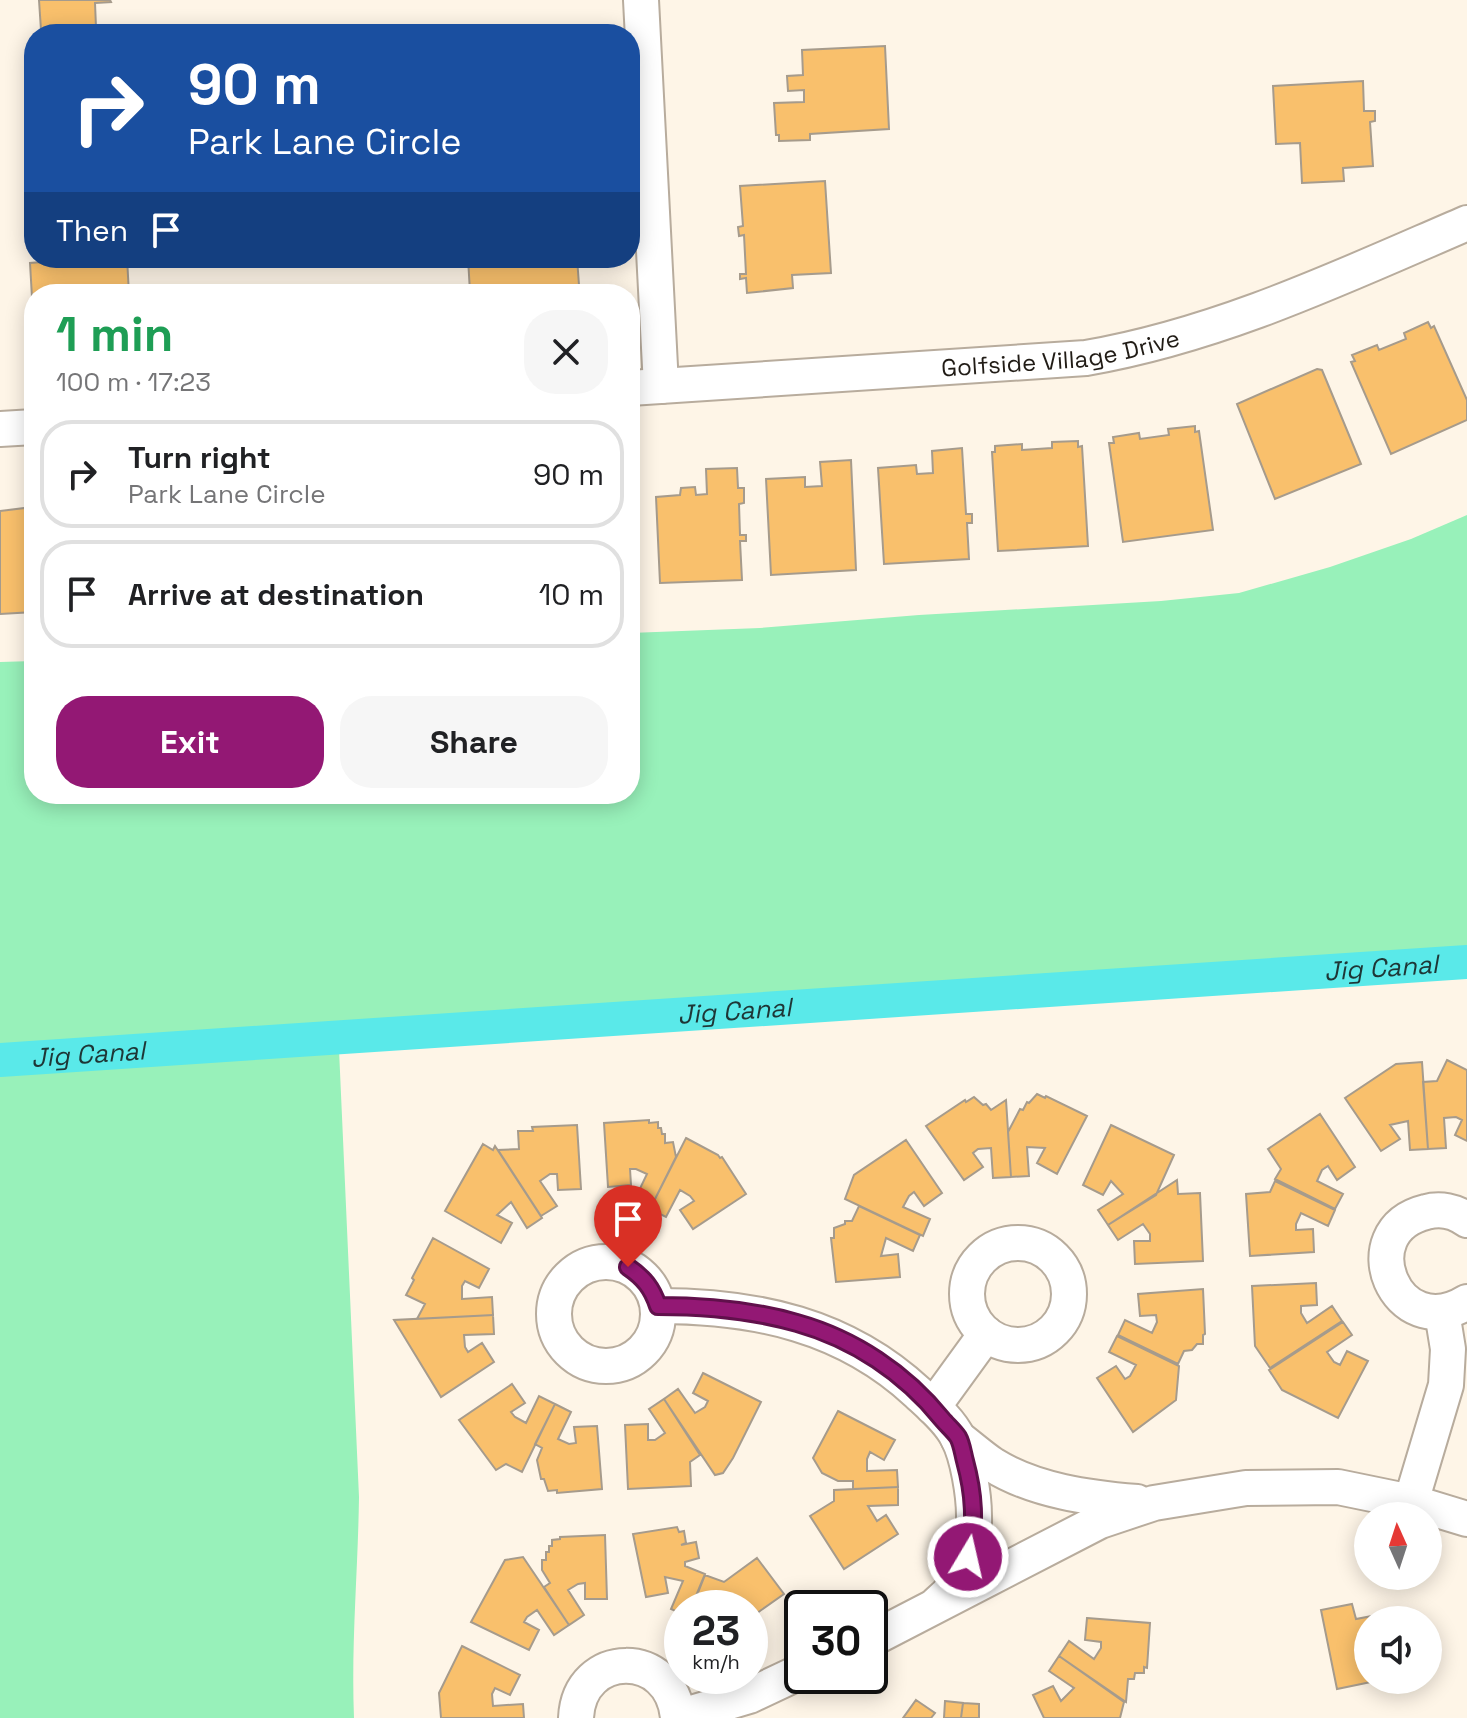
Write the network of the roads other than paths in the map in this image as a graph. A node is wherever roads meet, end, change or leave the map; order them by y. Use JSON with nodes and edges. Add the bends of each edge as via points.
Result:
{"nodes":[{"id":1,"x":641,"y":0,"type":"edge"},
{"id":2,"x":1467,"y":223,"type":"edge"},
{"id":3,"x":646,"y":387,"type":"edge"},
{"id":4,"x":24,"y":428,"type":"edge"},
{"id":5,"x":0,"y":429,"type":"edge"},
{"id":6,"x":1467,"y":1220,"type":"edge"},
{"id":7,"x":658,"y":1306,"type":"dead end"},
{"id":8,"x":1454,"y":1307,"type":"edge"},
{"id":9,"x":986,"y":1334,"type":"dead end"},
{"id":10,"x":933,"y":1407,"type":"junction"},
{"id":11,"x":958,"y":1438,"type":"junction"},
{"id":12,"x":1411,"y":1502,"type":"joint"},
{"id":13,"x":1154,"y":1503,"type":"junction"},
{"id":14,"x":1442,"y":1511,"type":"edge"},
{"id":15,"x":1467,"y":1519,"type":"edge"},
{"id":16,"x":921,"y":1615,"type":"junction"},
{"id":17,"x":888,"y":1631,"type":"edge"},
{"id":18,"x":784,"y":1679,"type":"edge"},
{"id":19,"x":576,"y":1718,"type":"edge"},
{"id":20,"x":678,"y":1718,"type":"edge"}],
"edges":[{"from":1,"to":3,"type":"street"},
{"from":2,"to":3,"type":"street","name":"Golfside Village Drive","via":[[1333,281],[1133,350],[1086,358]]},
{"from":4,"to":5,"type":"street"},
{"from":6,"to":8,"type":"street","via":[[1446,1210],[1406,1221],[1390,1242],[1386,1259],[1396,1292],[1409,1304],[1425,1311]]},
{"from":7,"to":10,"type":"street","via":[[725,1308],[828,1333],[895,1372]]},
{"from":8,"to":12,"type":"street","via":[[1446,1385]]},
{"from":9,"to":10,"type":"street"},
{"from":10,"to":11,"type":"street"},
{"from":11,"to":13,"type":"street","via":[[1023,1479],[1091,1498]]},
{"from":11,"to":16,"type":"street","via":[[974,1503],[974,1530],[960,1577]]},
{"from":12,"to":13,"type":"street","via":[[1338,1487],[1292,1485]]},
{"from":13,"to":16,"type":"street","via":[[1100,1521]]},
{"from":14,"to":15,"type":"street"},
{"from":16,"to":17,"type":"street"},
{"from":18,"to":20,"type":"street"},
{"from":19,"to":20,"type":"street","via":[[580,1697],[594,1677],[625,1665],[657,1674],[669,1686]]}]}
